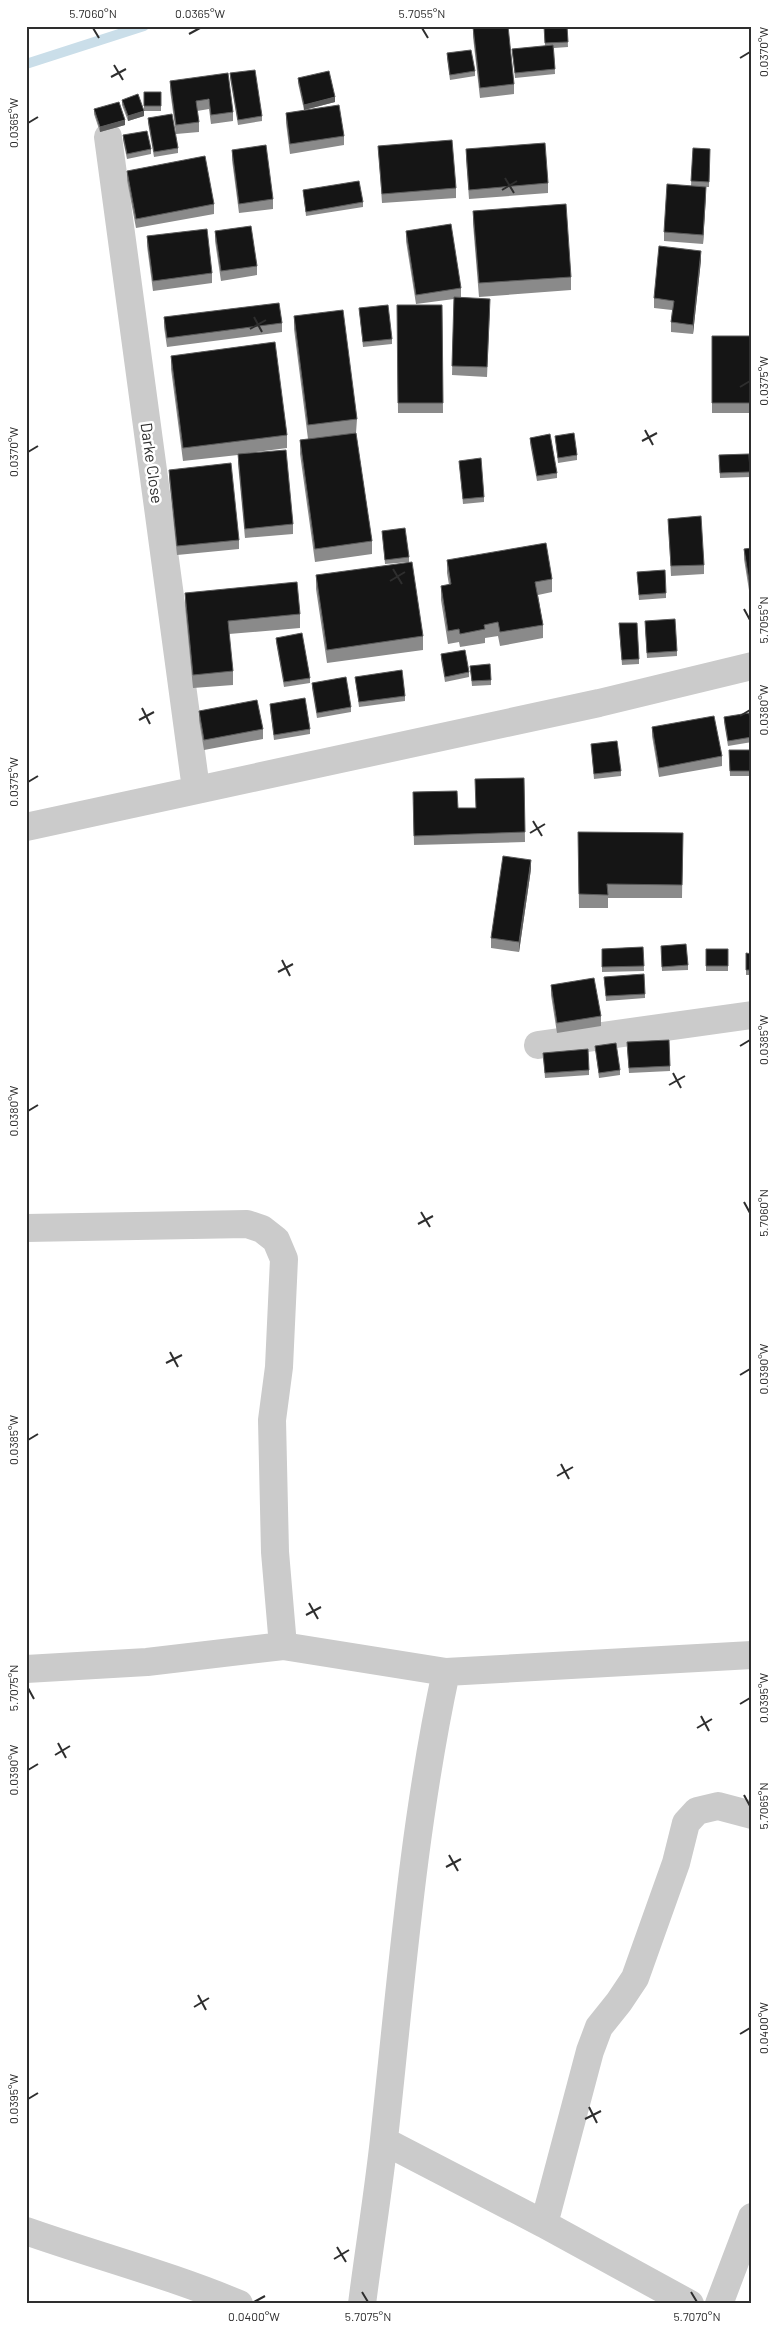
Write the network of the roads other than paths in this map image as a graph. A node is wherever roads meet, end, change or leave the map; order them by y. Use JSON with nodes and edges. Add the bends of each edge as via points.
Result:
{"nodes":[{"id":1,"x":108,"y":137,"type":"dead end"},
{"id":2,"x":752,"y":666,"type":"edge"},
{"id":3,"x":196,"y":789,"type":"junction"},
{"id":4,"x":26,"y":827,"type":"edge"},
{"id":5,"x":752,"y":1015,"type":"edge"},
{"id":6,"x":538,"y":1045,"type":"dead end"},
{"id":7,"x":26,"y":1228,"type":"edge"},
{"id":8,"x":283,"y":1646,"type":"junction"},
{"id":9,"x":752,"y":1654,"type":"edge"},
{"id":10,"x":26,"y":1669,"type":"edge"},
{"id":11,"x":446,"y":1672,"type":"junction"},
{"id":12,"x":752,"y":1815,"type":"edge"},
{"id":13,"x":384,"y":2141,"type":"junction"},
{"id":14,"x":752,"y":2217,"type":"edge"},
{"id":15,"x":544,"y":2224,"type":"junction"},
{"id":16,"x":26,"y":2231,"type":"edge"},
{"id":17,"x":239,"y":2304,"type":"edge"},
{"id":18,"x":362,"y":2304,"type":"edge"},
{"id":19,"x":690,"y":2304,"type":"edge"},
{"id":20,"x":719,"y":2304,"type":"edge"}],
"edges":[{"from":1,"to":3,"type":"street","name":"Darke Close"},
{"from":2,"to":3,"type":"street","via":[[599,703]]},
{"from":3,"to":4,"type":"street"},
{"from":5,"to":6,"type":"street"},
{"from":7,"to":8,"type":"street","via":[[247,1224],[276,1240],[284,1259],[279,1367],[272,1420],[275,1552]]},
{"from":8,"to":10,"type":"street","via":[[147,1662]]},
{"from":8,"to":11,"type":"street"},
{"from":9,"to":11,"type":"street"},
{"from":11,"to":13,"type":"street","via":[[436,1714],[403,1944]]},
{"from":12,"to":15,"type":"street","via":[[718,1806],[697,1811],[686,1823],[676,1863],[635,1978],[599,2027],[590,2051]]},
{"from":13,"to":15,"type":"street"},
{"from":13,"to":18,"type":"street"},
{"from":14,"to":20,"type":"street"},
{"from":15,"to":19,"type":"street"},
{"from":16,"to":17,"type":"street","via":[[194,2285]]}]}
